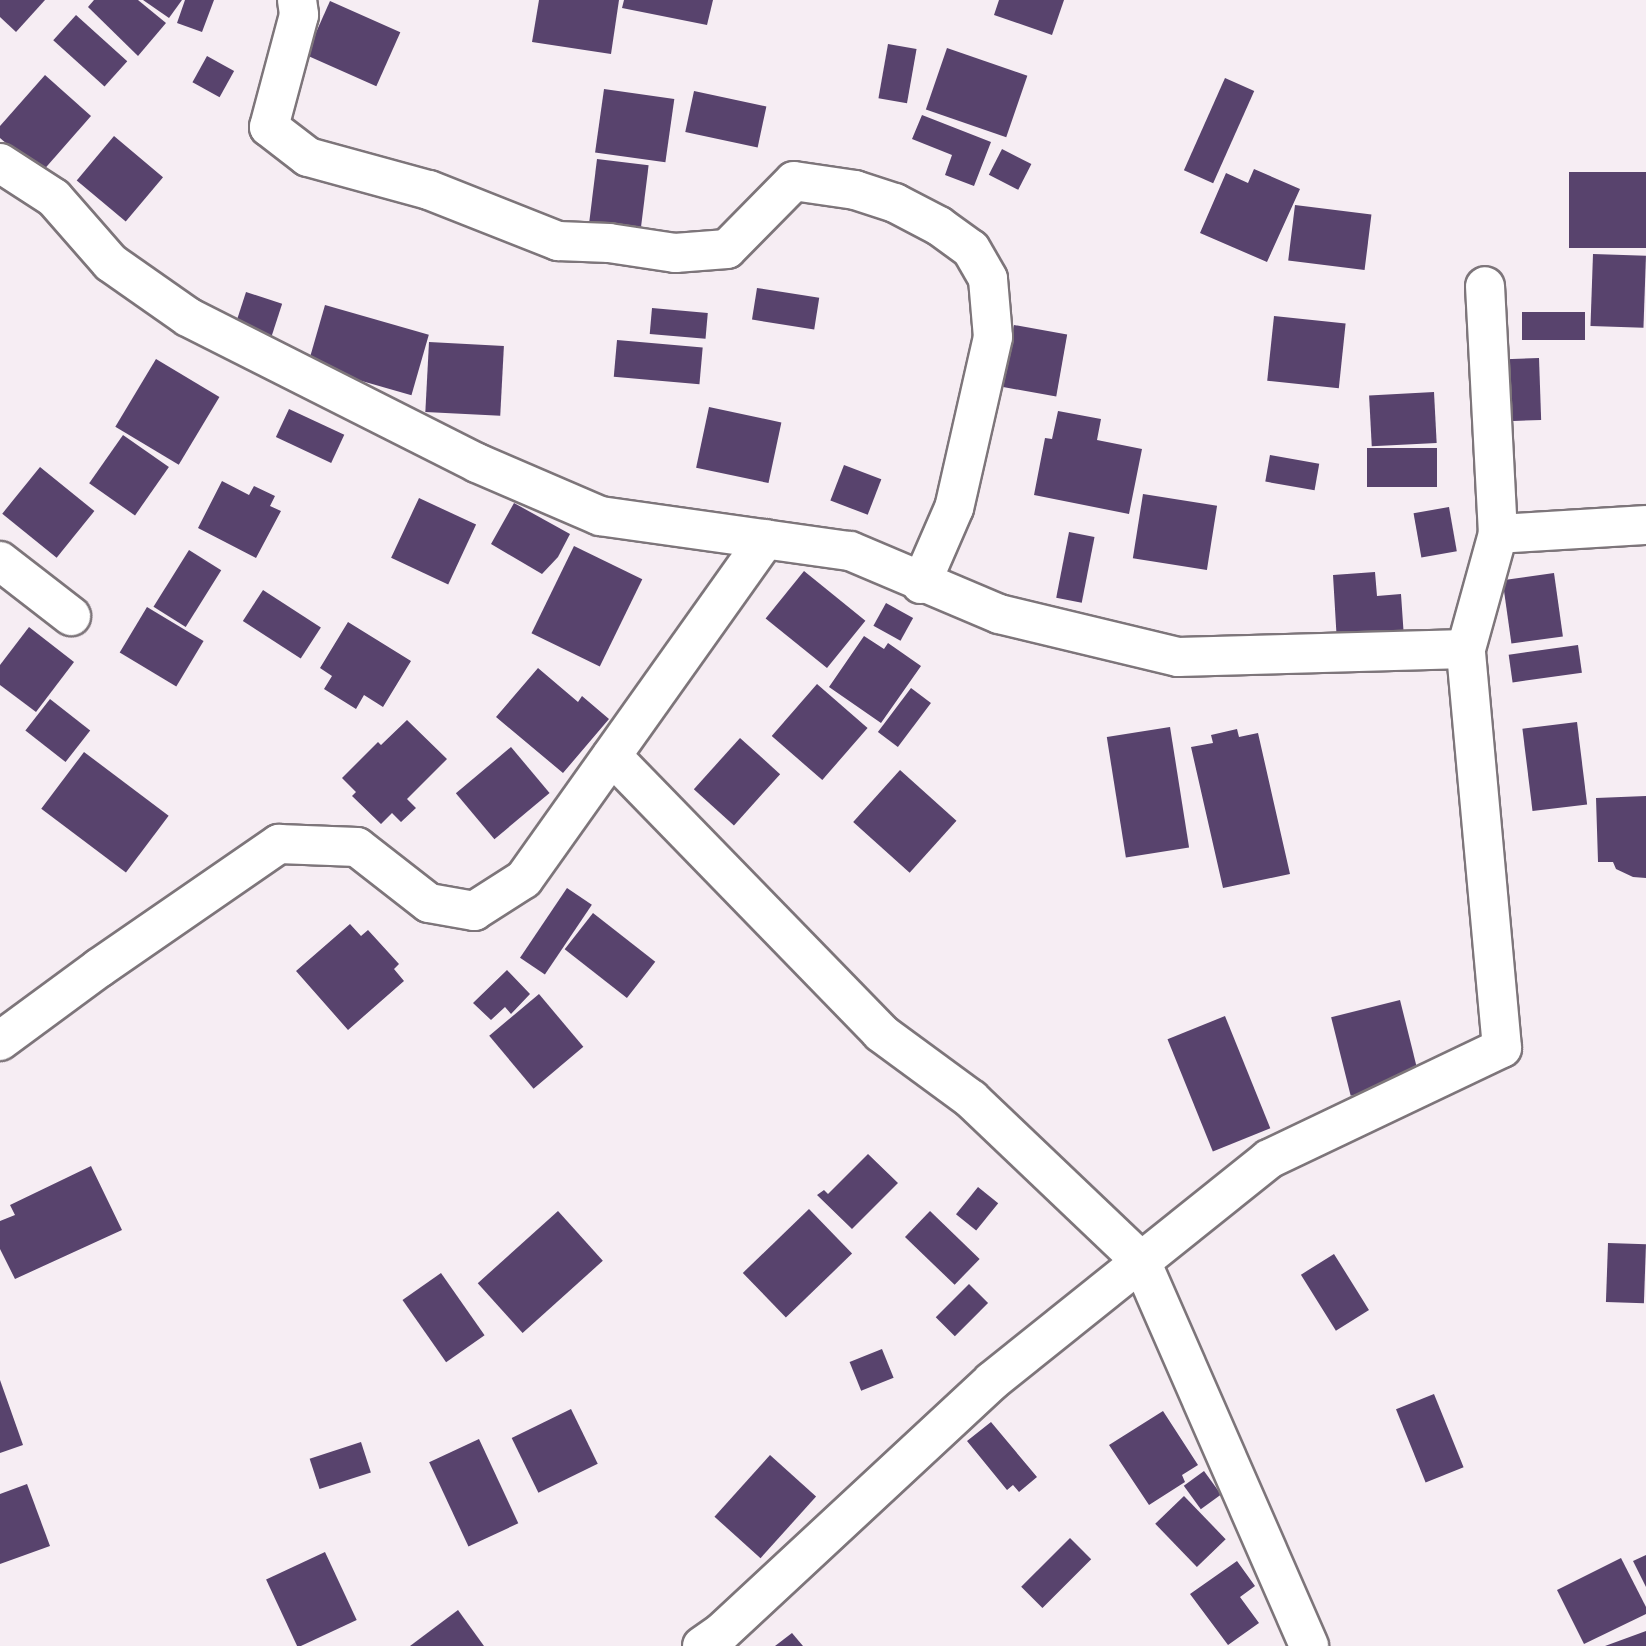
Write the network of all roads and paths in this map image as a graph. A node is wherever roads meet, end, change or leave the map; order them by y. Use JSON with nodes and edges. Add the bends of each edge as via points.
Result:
{"nodes":[{"id":1,"x":297,"y":0,"type":"edge"},
{"id":2,"x":0,"y":163,"type":"edge"},
{"id":3,"x":1485,"y":286,"type":"dead end"},
{"id":4,"x":1646,"y":525,"type":"edge"},
{"id":5,"x":1498,"y":534,"type":"junction"},
{"id":6,"x":766,"y":539,"type":"junction"},
{"id":7,"x":0,"y":561,"type":"edge"},
{"id":8,"x":921,"y":583,"type":"junction"},
{"id":9,"x":71,"y":616,"type":"dead end"},
{"id":10,"x":1466,"y":649,"type":"junction"},
{"id":11,"x":612,"y":756,"type":"junction"},
{"id":12,"x":0,"y":1041,"type":"edge"},
{"id":13,"x":1140,"y":1261,"type":"junction"},
{"id":14,"x":702,"y":1646,"type":"edge"},
{"id":15,"x":1309,"y":1646,"type":"edge"}],
"edges":[{"from":1,"to":8,"type":"street","via":[[299,15],[269,127],[308,157],[429,190],[558,241],[675,253],[727,249],[794,181],[855,190],[895,203],[971,249],[988,279],[993,337],[954,508]]},
{"from":2,"to":6,"type":"street","via":[[54,198],[111,263],[188,317],[477,463],[600,516]]},
{"from":3,"to":5,"type":"street"},
{"from":4,"to":5,"type":"street"},
{"from":5,"to":10,"type":"street"},
{"from":6,"to":8,"type":"street","via":[[850,551]]},
{"from":6,"to":11,"type":"street"},
{"from":7,"to":9,"type":"street"},
{"from":8,"to":10,"type":"street","via":[[999,614],[1178,657]]},
{"from":10,"to":13,"type":"street","via":[[1502,1048],[1269,1158]]},
{"from":11,"to":12,"type":"street","via":[[524,879],[474,911],[429,903],[357,847],[279,844]]},
{"from":11,"to":13,"type":"street","via":[[881,1033],[971,1100]]},
{"from":13,"to":14,"type":"street","via":[[992,1381]]},
{"from":13,"to":15,"type":"street"}]}
